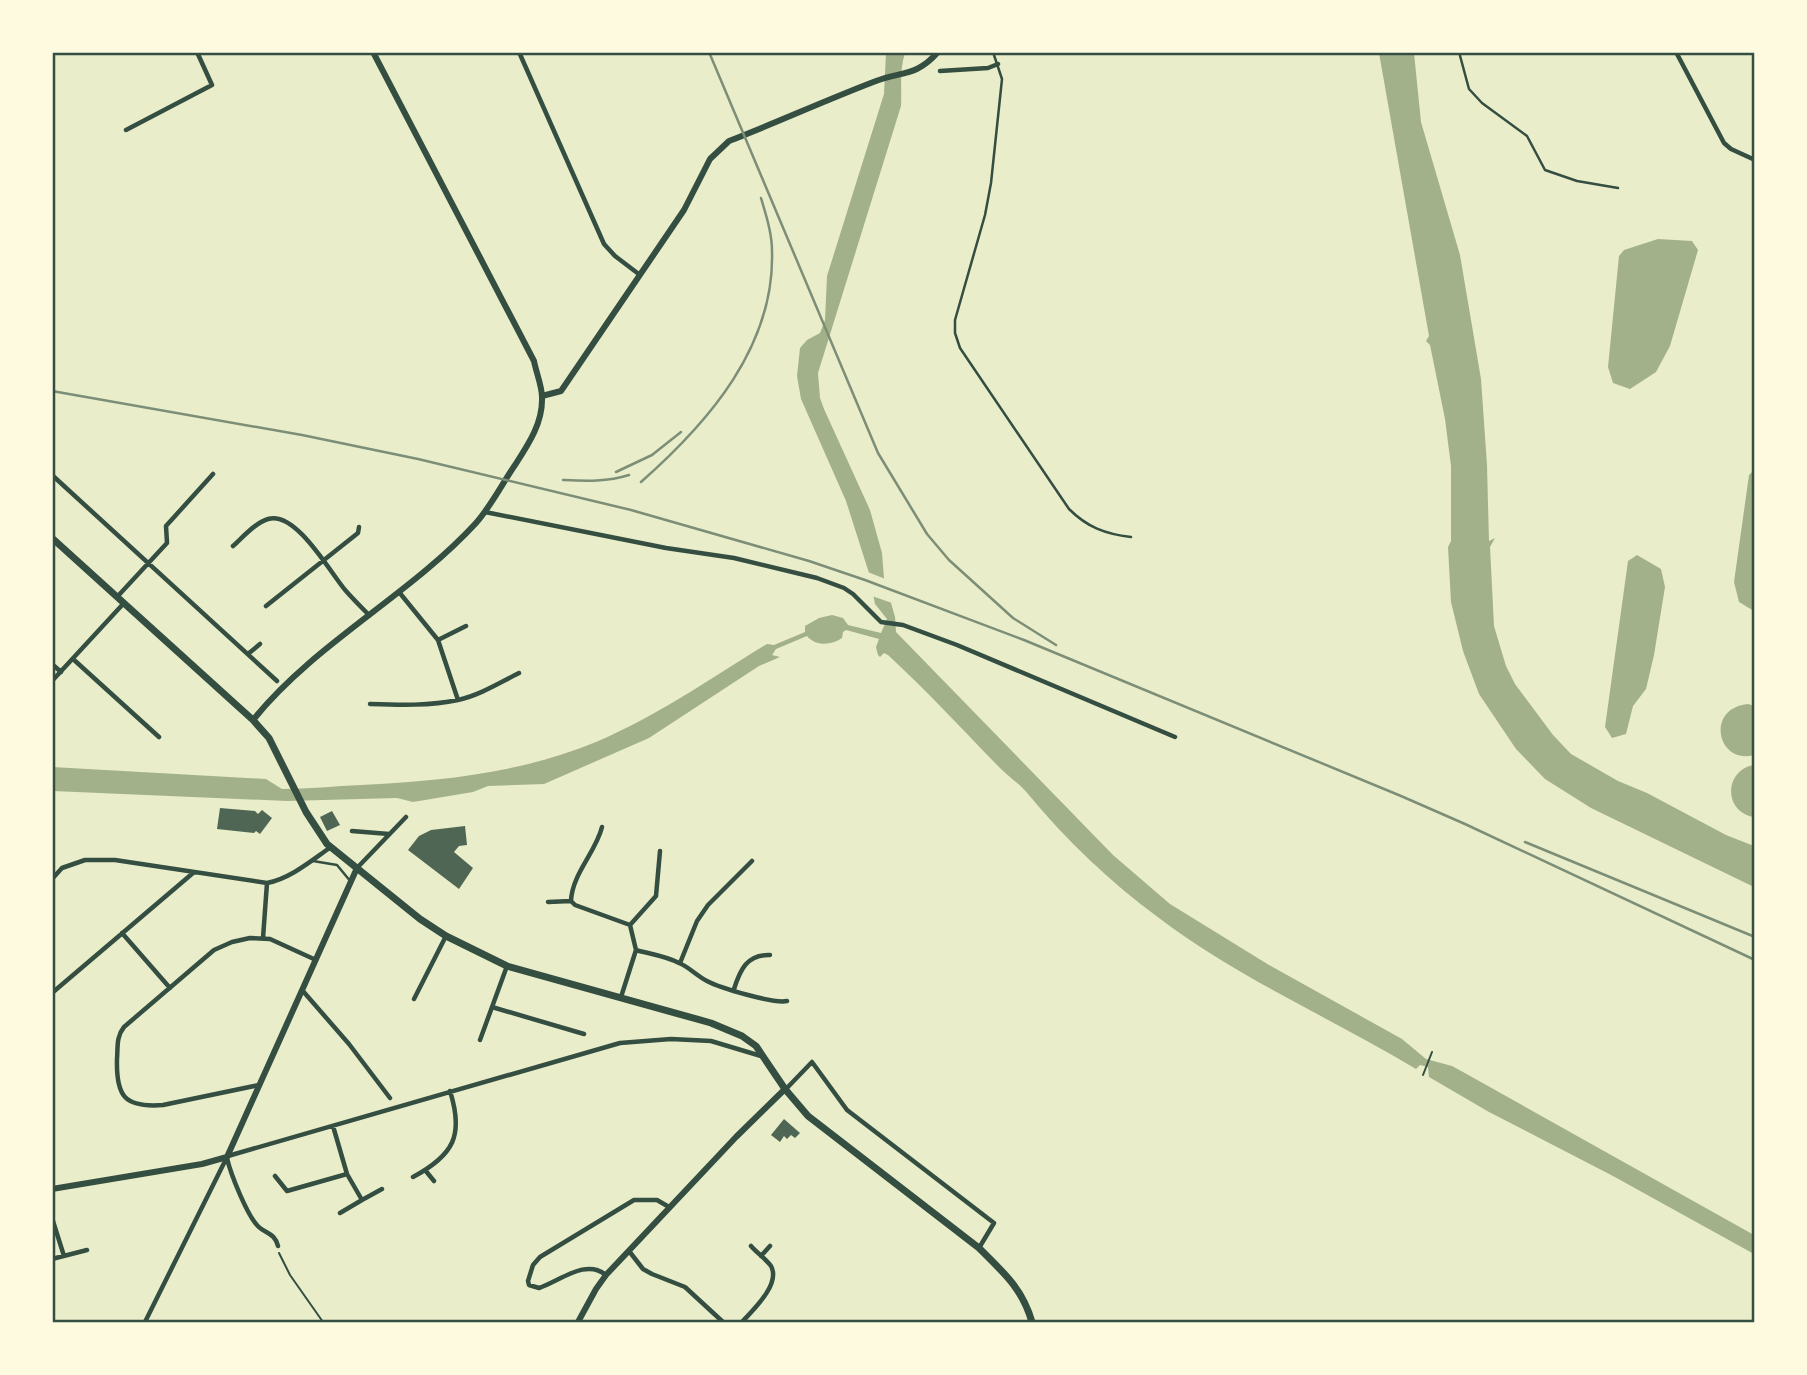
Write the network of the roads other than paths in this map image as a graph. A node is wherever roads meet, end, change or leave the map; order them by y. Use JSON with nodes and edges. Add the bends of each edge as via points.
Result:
{"nodes":[{"id":1,"x":198,"y":52,"type":"edge"},
{"id":2,"x":373,"y":52,"type":"edge"},
{"id":3,"x":939,"y":52,"type":"edge"},
{"id":4,"x":993,"y":52,"type":"edge"},
{"id":5,"x":1459,"y":52,"type":"edge"},
{"id":6,"x":1676,"y":52,"type":"edge"},
{"id":7,"x":521,"y":53,"type":"edge"},
{"id":8,"x":998,"y":64,"type":"junction"},
{"id":9,"x":940,"y":72,"type":"dead end"},
{"id":10,"x":126,"y":130,"type":"dead end"},
{"id":11,"x":1755,"y":160,"type":"edge"},
{"id":12,"x":1618,"y":188,"type":"dead end"},
{"id":13,"x":640,"y":275,"type":"junction"},
{"id":14,"x":542,"y":396,"type":"junction"},
{"id":15,"x":213,"y":474,"type":"dead end"},
{"id":16,"x":52,"y":475,"type":"edge"},
{"id":17,"x":485,"y":512,"type":"junction"},
{"id":18,"x":359,"y":527,"type":"dead end"},
{"id":19,"x":1131,"y":537,"type":"dead end"},
{"id":20,"x":52,"y":538,"type":"edge"},
{"id":21,"x":233,"y":547,"type":"dead end"},
{"id":22,"x":323,"y":560,"type":"junction"},
{"id":23,"x":149,"y":563,"type":"junction"},
{"id":24,"x":398,"y":592,"type":"junction"},
{"id":25,"x":117,"y":597,"type":"junction"},
{"id":26,"x":124,"y":603,"type":"junction"},
{"id":27,"x":267,"y":606,"type":"dead end"},
{"id":28,"x":369,"y":615,"type":"junction"},
{"id":29,"x":466,"y":626,"type":"dead end"},
{"id":30,"x":438,"y":640,"type":"junction"},
{"id":31,"x":260,"y":644,"type":"dead end"},
{"id":32,"x":248,"y":654,"type":"junction"},
{"id":33,"x":73,"y":659,"type":"junction"},
{"id":34,"x":52,"y":664,"type":"edge"},
{"id":35,"x":61,"y":672,"type":"junction"},
{"id":36,"x":519,"y":673,"type":"dead end"},
{"id":37,"x":52,"y":681,"type":"edge"},
{"id":38,"x":277,"y":681,"type":"dead end"},
{"id":39,"x":458,"y":700,"type":"junction"},
{"id":40,"x":370,"y":704,"type":"dead end"},
{"id":41,"x":253,"y":720,"type":"junction"},
{"id":42,"x":159,"y":737,"type":"dead end"},
{"id":43,"x":1175,"y":737,"type":"dead end"},
{"id":44,"x":406,"y":817,"type":"dead end"},
{"id":45,"x":602,"y":827,"type":"dead end"},
{"id":46,"x":352,"y":831,"type":"dead end"},
{"id":47,"x":390,"y":834,"type":"junction"},
{"id":48,"x":331,"y":847,"type":"junction"},
{"id":49,"x":660,"y":850,"type":"dead end"},
{"id":50,"x":310,"y":861,"type":"junction"},
{"id":51,"x":752,"y":861,"type":"dead end"},
{"id":52,"x":357,"y":868,"type":"junction"},
{"id":53,"x":193,"y":873,"type":"junction"},
{"id":54,"x":52,"y":879,"type":"edge"},
{"id":55,"x":351,"y":882,"type":"junction"},
{"id":56,"x":267,"y":883,"type":"junction"},
{"id":57,"x":571,"y":901,"type":"junction"},
{"id":58,"x":548,"y":902,"type":"dead end"},
{"id":59,"x":630,"y":925,"type":"junction"},
{"id":60,"x":122,"y":933,"type":"junction"},
{"id":61,"x":446,"y":936,"type":"junction"},
{"id":62,"x":263,"y":938,"type":"junction"},
{"id":63,"x":636,"y":950,"type":"junction"},
{"id":64,"x":771,"y":955,"type":"dead end"},
{"id":65,"x":316,"y":960,"type":"junction"},
{"id":66,"x":680,"y":963,"type":"junction"},
{"id":67,"x":507,"y":966,"type":"junction"},
{"id":68,"x":170,"y":988,"type":"junction"},
{"id":69,"x":734,"y":989,"type":"junction"},
{"id":70,"x":302,"y":990,"type":"junction"},
{"id":71,"x":52,"y":993,"type":"edge"},
{"id":72,"x":621,"y":997,"type":"junction"},
{"id":73,"x":414,"y":999,"type":"dead end"},
{"id":74,"x":787,"y":1001,"type":"dead end"},
{"id":75,"x":492,"y":1007,"type":"junction"},
{"id":76,"x":584,"y":1034,"type":"dead end"},
{"id":77,"x":480,"y":1040,"type":"dead end"},
{"id":78,"x":765,"y":1057,"type":"junction"},
{"id":79,"x":259,"y":1085,"type":"junction"},
{"id":80,"x":785,"y":1089,"type":"junction"},
{"id":81,"x":450,"y":1091,"type":"junction"},
{"id":82,"x":390,"y":1098,"type":"dead end"},
{"id":83,"x":333,"y":1126,"type":"junction"},
{"id":84,"x":227,"y":1157,"type":"junction"},
{"id":85,"x":425,"y":1170,"type":"junction"},
{"id":86,"x":347,"y":1174,"type":"junction"},
{"id":87,"x":275,"y":1176,"type":"dead end"},
{"id":88,"x":414,"y":1177,"type":"dead end"},
{"id":89,"x":434,"y":1181,"type":"dead end"},
{"id":90,"x":52,"y":1189,"type":"edge"},
{"id":91,"x":382,"y":1189,"type":"dead end"},
{"id":92,"x":362,"y":1200,"type":"junction"},
{"id":93,"x":669,"y":1207,"type":"junction"},
{"id":94,"x":340,"y":1213,"type":"dead end"},
{"id":95,"x":52,"y":1218,"type":"edge"},
{"id":96,"x":278,"y":1246,"type":"road end"},
{"id":97,"x":751,"y":1247,"type":"dead end"},
{"id":98,"x":770,"y":1247,"type":"dead end"},
{"id":99,"x":979,"y":1248,"type":"junction"},
{"id":100,"x":88,"y":1250,"type":"dead end"},
{"id":101,"x":629,"y":1251,"type":"junction"},
{"id":102,"x":64,"y":1256,"type":"junction"},
{"id":103,"x":761,"y":1256,"type":"junction"},
{"id":104,"x":52,"y":1259,"type":"edge"},
{"id":105,"x":606,"y":1275,"type":"junction"},
{"id":106,"x":145,"y":1322,"type":"edge"},
{"id":107,"x":578,"y":1322,"type":"edge"},
{"id":108,"x":723,"y":1322,"type":"edge"},
{"id":109,"x":742,"y":1322,"type":"edge"},
{"id":110,"x":1031,"y":1322,"type":"edge"}],
"edges":[{"from":1,"to":10,"type":"street","via":[[212,85]]},
{"from":2,"to":14,"type":"street","via":[[534,361]]},
{"from":3,"to":13,"type":"street","via":[[909,74],[879,79],[729,141],[710,159],[684,210]]},
{"from":4,"to":8,"type":"lane"},
{"from":5,"to":12,"type":"lane","via":[[1469,89],[1527,136],[1545,170]]},
{"from":6,"to":11,"type":"street","via":[[1724,143]]},
{"from":7,"to":13,"type":"street","via":[[604,244]]},
{"from":8,"to":9,"type":"street"},
{"from":8,"to":19,"type":"lane","via":[[1002,79],[985,215],[959,302],[955,333],[960,348],[1069,509],[1097,530]]},
{"from":13,"to":14,"type":"street","via":[[561,391]]},
{"from":14,"to":17,"type":"street","via":[[534,434]]},
{"from":15,"to":23,"type":"street","via":[[166,526],[167,543]]},
{"from":16,"to":23,"type":"street"},
{"from":17,"to":24,"type":"street"},
{"from":17,"to":43,"type":"street","via":[[817,578],[853,594],[881,622],[957,645]]},
{"from":18,"to":22,"type":"street","via":[[358,533]]},
{"from":20,"to":25,"type":"main road"},
{"from":21,"to":22,"type":"street","via":[[262,522],[279,519],[295,528]]},
{"from":22,"to":27,"type":"street"},
{"from":22,"to":28,"type":"street"},
{"from":23,"to":25,"type":"street"},
{"from":23,"to":32,"type":"street"},
{"from":24,"to":28,"type":"street"},
{"from":24,"to":30,"type":"street"},
{"from":25,"to":26,"type":"main road"},
{"from":26,"to":33,"type":"street"},
{"from":26,"to":41,"type":"main road"},
{"from":28,"to":41,"type":"street"},
{"from":29,"to":30,"type":"street"},
{"from":30,"to":39,"type":"street"},
{"from":31,"to":32,"type":"street"},
{"from":32,"to":38,"type":"street"},
{"from":33,"to":35,"type":"street"},
{"from":33,"to":42,"type":"street"},
{"from":34,"to":35,"type":"street"},
{"from":35,"to":37,"type":"street"},
{"from":36,"to":39,"type":"street"},
{"from":39,"to":40,"type":"street"},
{"from":41,"to":48,"type":"main road","via":[[269,738],[306,812]]},
{"from":44,"to":47,"type":"street"},
{"from":45,"to":57,"type":"street"},
{"from":46,"to":47,"type":"street"},
{"from":47,"to":52,"type":"street"},
{"from":48,"to":50,"type":"street"},
{"from":48,"to":52,"type":"main road"},
{"from":49,"to":59,"type":"street","via":[[656,896]]},
{"from":50,"to":55,"type":"lane","via":[[337,865]]},
{"from":50,"to":56,"type":"street"},
{"from":51,"to":66,"type":"street","via":[[708,905]]},
{"from":52,"to":55,"type":"street"},
{"from":52,"to":61,"type":"main road"},
{"from":53,"to":54,"type":"street","via":[[115,860],[85,860],[62,869]]},
{"from":53,"to":56,"type":"street"},
{"from":53,"to":60,"type":"street"},
{"from":55,"to":65,"type":"street"},
{"from":56,"to":62,"type":"street"},
{"from":57,"to":58,"type":"street"},
{"from":57,"to":59,"type":"street"},
{"from":59,"to":63,"type":"street"},
{"from":60,"to":68,"type":"street"},
{"from":60,"to":71,"type":"street"},
{"from":61,"to":67,"type":"main road"},
{"from":61,"to":73,"type":"street"},
{"from":62,"to":65,"type":"street"},
{"from":62,"to":68,"type":"street","via":[[241,939],[214,950]]},
{"from":63,"to":66,"type":"street"},
{"from":63,"to":72,"type":"street"},
{"from":64,"to":69,"type":"street","via":[[746,962]]},
{"from":65,"to":70,"type":"street"},
{"from":66,"to":69,"type":"street","via":[[707,981]]},
{"from":67,"to":72,"type":"main road"},
{"from":67,"to":75,"type":"street"},
{"from":68,"to":79,"type":"street","via":[[119,1034],[117,1081],[125,1097],[141,1105],[163,1105]]},
{"from":69,"to":74,"type":"street","via":[[762,999]]},
{"from":70,"to":79,"type":"street"},
{"from":70,"to":82,"type":"street"},
{"from":72,"to":78,"type":"main road","via":[[711,1023],[757,1046]]},
{"from":75,"to":76,"type":"street"},
{"from":75,"to":77,"type":"street"},
{"from":78,"to":80,"type":"main road"},
{"from":78,"to":81,"type":"street","via":[[711,1041],[620,1043]]},
{"from":79,"to":84,"type":"street"},
{"from":80,"to":93,"type":"street"},
{"from":80,"to":99,"type":"main road","via":[[825,1130]]},
{"from":80,"to":99,"type":"street","via":[[812,1062],[847,1110],[994,1223]]},
{"from":81,"to":83,"type":"street"},
{"from":81,"to":85,"type":"street","via":[[457,1116],[456,1136],[447,1152]]},
{"from":83,"to":84,"type":"street"},
{"from":83,"to":86,"type":"street"},
{"from":84,"to":90,"type":"street"},
{"from":84,"to":96,"type":"street","via":[[257,1226],[273,1235]]},
{"from":84,"to":106,"type":"street"},
{"from":85,"to":88,"type":"street"},
{"from":85,"to":89,"type":"street"},
{"from":86,"to":87,"type":"street","via":[[287,1191]]},
{"from":86,"to":92,"type":"street"},
{"from":91,"to":92,"type":"street"},
{"from":92,"to":94,"type":"street"},
{"from":93,"to":101,"type":"street"},
{"from":93,"to":105,"type":"street","via":[[657,1200],[634,1200],[540,1257],[528,1281],[539,1288],[578,1270],[600,1270]]},
{"from":95,"to":102,"type":"street"},
{"from":97,"to":103,"type":"street"},
{"from":98,"to":103,"type":"street"},
{"from":99,"to":110,"type":"main road","via":[[1026,1301]]},
{"from":100,"to":102,"type":"street"},
{"from":101,"to":105,"type":"street"},
{"from":101,"to":108,"type":"street","via":[[643,1269],[685,1287]]},
{"from":102,"to":104,"type":"street"},
{"from":103,"to":109,"type":"street","via":[[770,1264],[773,1280]]},
{"from":105,"to":107,"type":"street"}]}
